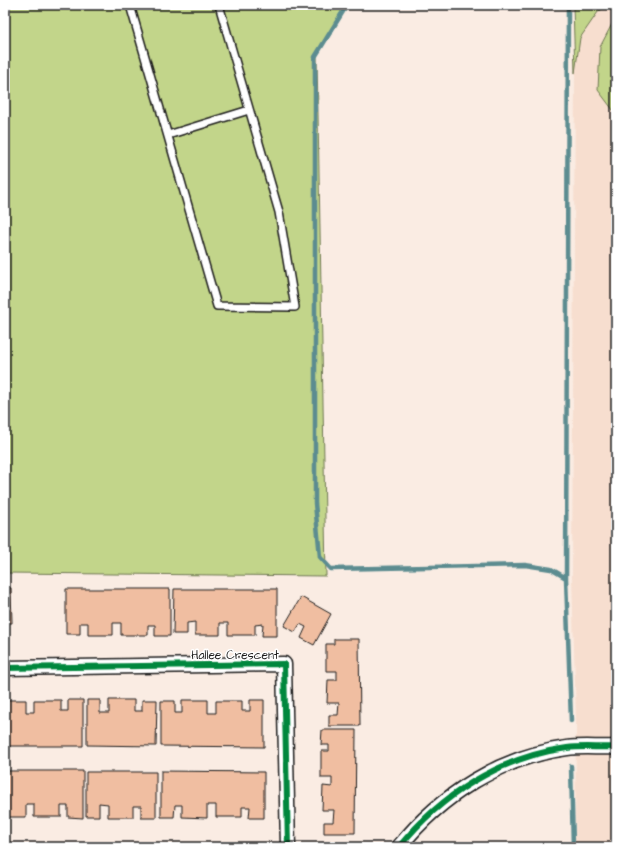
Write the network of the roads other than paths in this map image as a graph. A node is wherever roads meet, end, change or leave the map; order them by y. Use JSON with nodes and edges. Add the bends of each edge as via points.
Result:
{"nodes":[{"id":1,"x":130,"y":5,"type":"edge"},
{"id":2,"x":219,"y":5,"type":"edge"},
{"id":3,"x":250,"y":110,"type":"junction"},
{"id":4,"x":168,"y":135,"type":"junction"},
{"id":5,"x":5,"y":668,"type":"edge"},
{"id":6,"x":616,"y":748,"type":"edge"},
{"id":7,"x":288,"y":847,"type":"edge"},
{"id":8,"x":399,"y":847,"type":"edge"}],
"edges":[{"from":1,"to":4,"type":"lane"},
{"from":2,"to":3,"type":"lane"},
{"from":3,"to":4,"type":"lane"},
{"from":3,"to":4,"type":"lane","via":[[279,212],[295,307],[217,306]]},
{"from":5,"to":7,"type":"street","name":"Hallee Crescent","via":[[284,664]]},
{"from":6,"to":8,"type":"street","via":[[568,748],[520,758],[473,780],[418,824]]}]}
